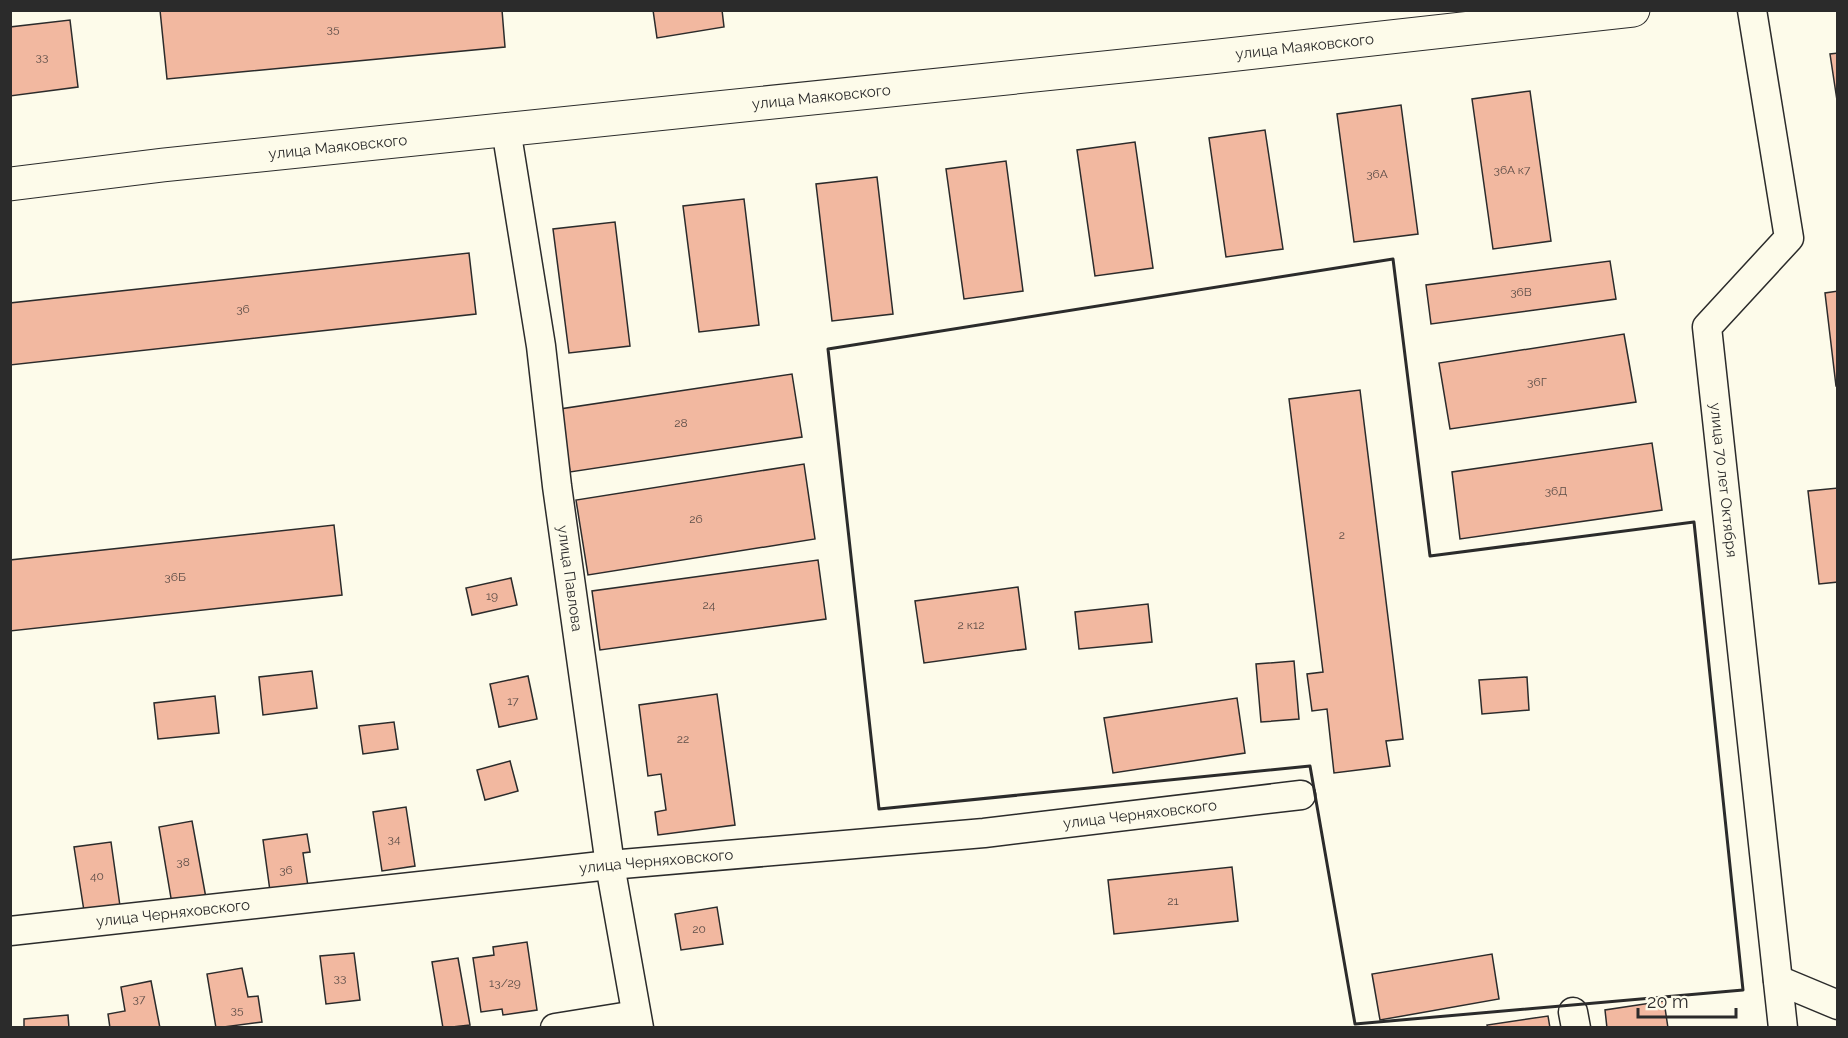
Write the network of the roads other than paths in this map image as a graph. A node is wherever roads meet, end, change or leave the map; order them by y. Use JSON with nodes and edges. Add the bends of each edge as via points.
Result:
{"nodes":[{"id":1,"x":1633,"y":10,"type":"edge"},
{"id":2,"x":1752,"y":10,"type":"edge"},
{"id":3,"x":506,"y":129,"type":"junction"},
{"id":4,"x":10,"y":184,"type":"edge"},
{"id":5,"x":1301,"y":795,"type":"dead end"},
{"id":6,"x":609,"y":864,"type":"junction"},
{"id":7,"x":10,"y":931,"type":"edge"},
{"id":8,"x":1778,"y":980,"type":"junction"},
{"id":9,"x":1838,"y":1005,"type":"edge"},
{"id":10,"x":637,"y":1021,"type":"edge"},
{"id":11,"x":555,"y":1028,"type":"edge"},
{"id":12,"x":1783,"y":1028,"type":"edge"}],
"edges":[{"from":1,"to":3,"type":"street","name":"улица Маяковского"},
{"from":2,"to":8,"type":"street","name":"улица 70 лет Октября","via":[[1789,238],[1707,327]]},
{"from":3,"to":4,"type":"street","name":"улица Маяковского"},
{"from":3,"to":6,"type":"street","name":"улица Павлова","via":[[542,346],[557,486]]},
{"from":5,"to":6,"type":"street","name":"улица Черняховского","via":[[984,833]]},
{"from":6,"to":7,"type":"street","name":"улица Черняховского"},
{"from":6,"to":10,"type":"street","name":"улица Павлова"},
{"from":8,"to":9,"type":"street"},
{"from":8,"to":12,"type":"street","name":"улица 70 лет Октября"},
{"from":10,"to":11,"type":"street"}]}
